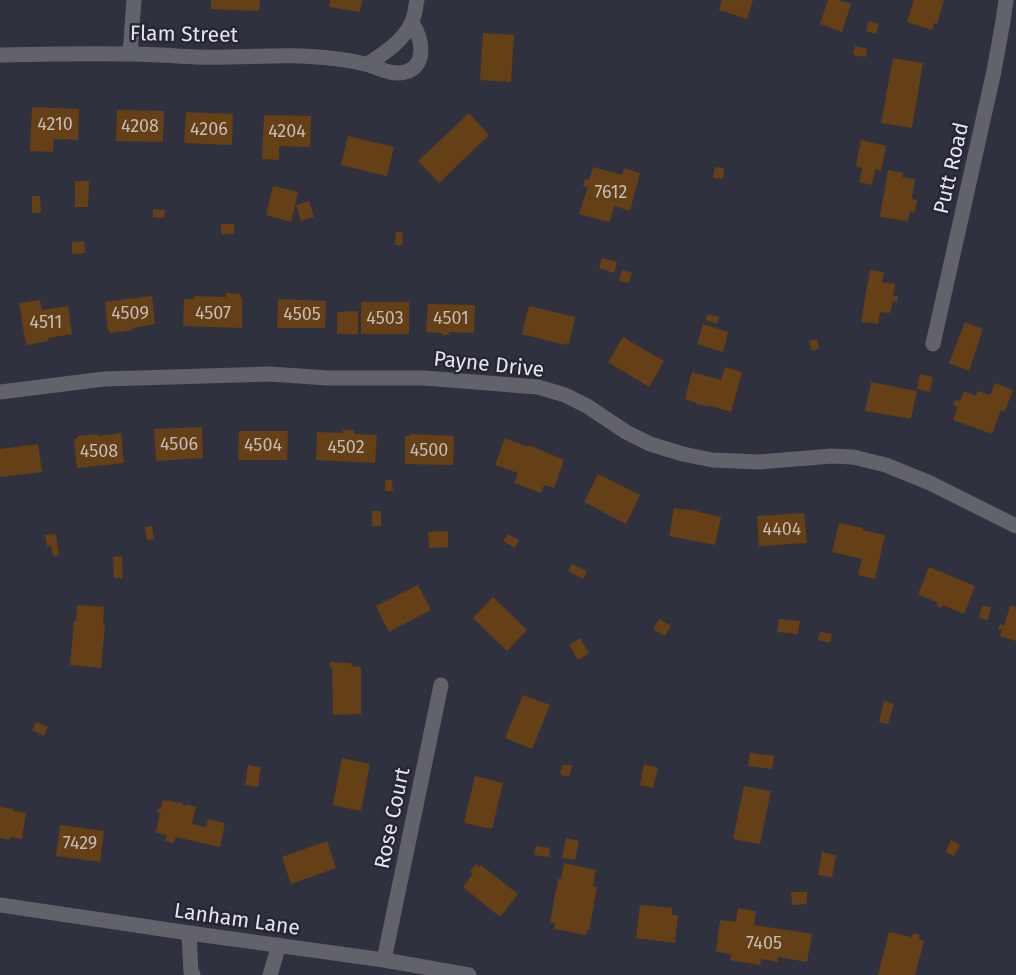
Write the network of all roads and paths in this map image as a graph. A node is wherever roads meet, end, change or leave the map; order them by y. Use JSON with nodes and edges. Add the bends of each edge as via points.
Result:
{"nodes":[{"id":1,"x":134,"y":0,"type":"edge"},
{"id":2,"x":417,"y":0,"type":"edge"},
{"id":3,"x":1006,"y":0,"type":"edge"},
{"id":4,"x":412,"y":23,"type":"junction"},
{"id":5,"x":130,"y":54,"type":"junction"},
{"id":6,"x":0,"y":55,"type":"edge"},
{"id":7,"x":368,"y":64,"type":"junction"},
{"id":8,"x":933,"y":344,"type":"dead end"},
{"id":9,"x":0,"y":392,"type":"edge"},
{"id":10,"x":1016,"y":526,"type":"edge"},
{"id":11,"x":441,"y":685,"type":"dead end"},
{"id":12,"x":0,"y":904,"type":"edge"},
{"id":13,"x":189,"y":933,"type":"junction"},
{"id":14,"x":279,"y":945,"type":"junction"},
{"id":15,"x":384,"y":960,"type":"junction"},
{"id":16,"x":193,"y":975,"type":"edge"},
{"id":17,"x":270,"y":975,"type":"edge"},
{"id":18,"x":469,"y":975,"type":"edge"}],
"edges":[{"from":1,"to":5,"type":"street"},
{"from":2,"to":4,"type":"street"},
{"from":3,"to":8,"type":"street","name":"Putt Road","via":[[994,71]]},
{"from":4,"to":7,"type":"street","via":[[400,40]]},
{"from":4,"to":7,"type":"street","name":"Flam Street","via":[[421,47],[415,68],[393,73]]},
{"from":5,"to":6,"type":"street","name":"Flam Street"},
{"from":5,"to":7,"type":"street","name":"Flam Street","via":[[302,56]]},
{"from":9,"to":10,"type":"street","name":"Payne Drive","via":[[104,379],[270,374],[424,378],[538,387],[587,406],[650,444],[683,454],[760,462],[853,457],[886,465]]},
{"from":11,"to":15,"type":"street","name":"Rose Court"},
{"from":12,"to":13,"type":"street","name":"Lanham Lane"},
{"from":13,"to":14,"type":"street","name":"Lanham Lane"},
{"from":13,"to":16,"type":"street"},
{"from":14,"to":15,"type":"street","name":"Lanham Lane"},
{"from":14,"to":17,"type":"street"},
{"from":15,"to":18,"type":"street","name":"Lanham Lane"}]}
